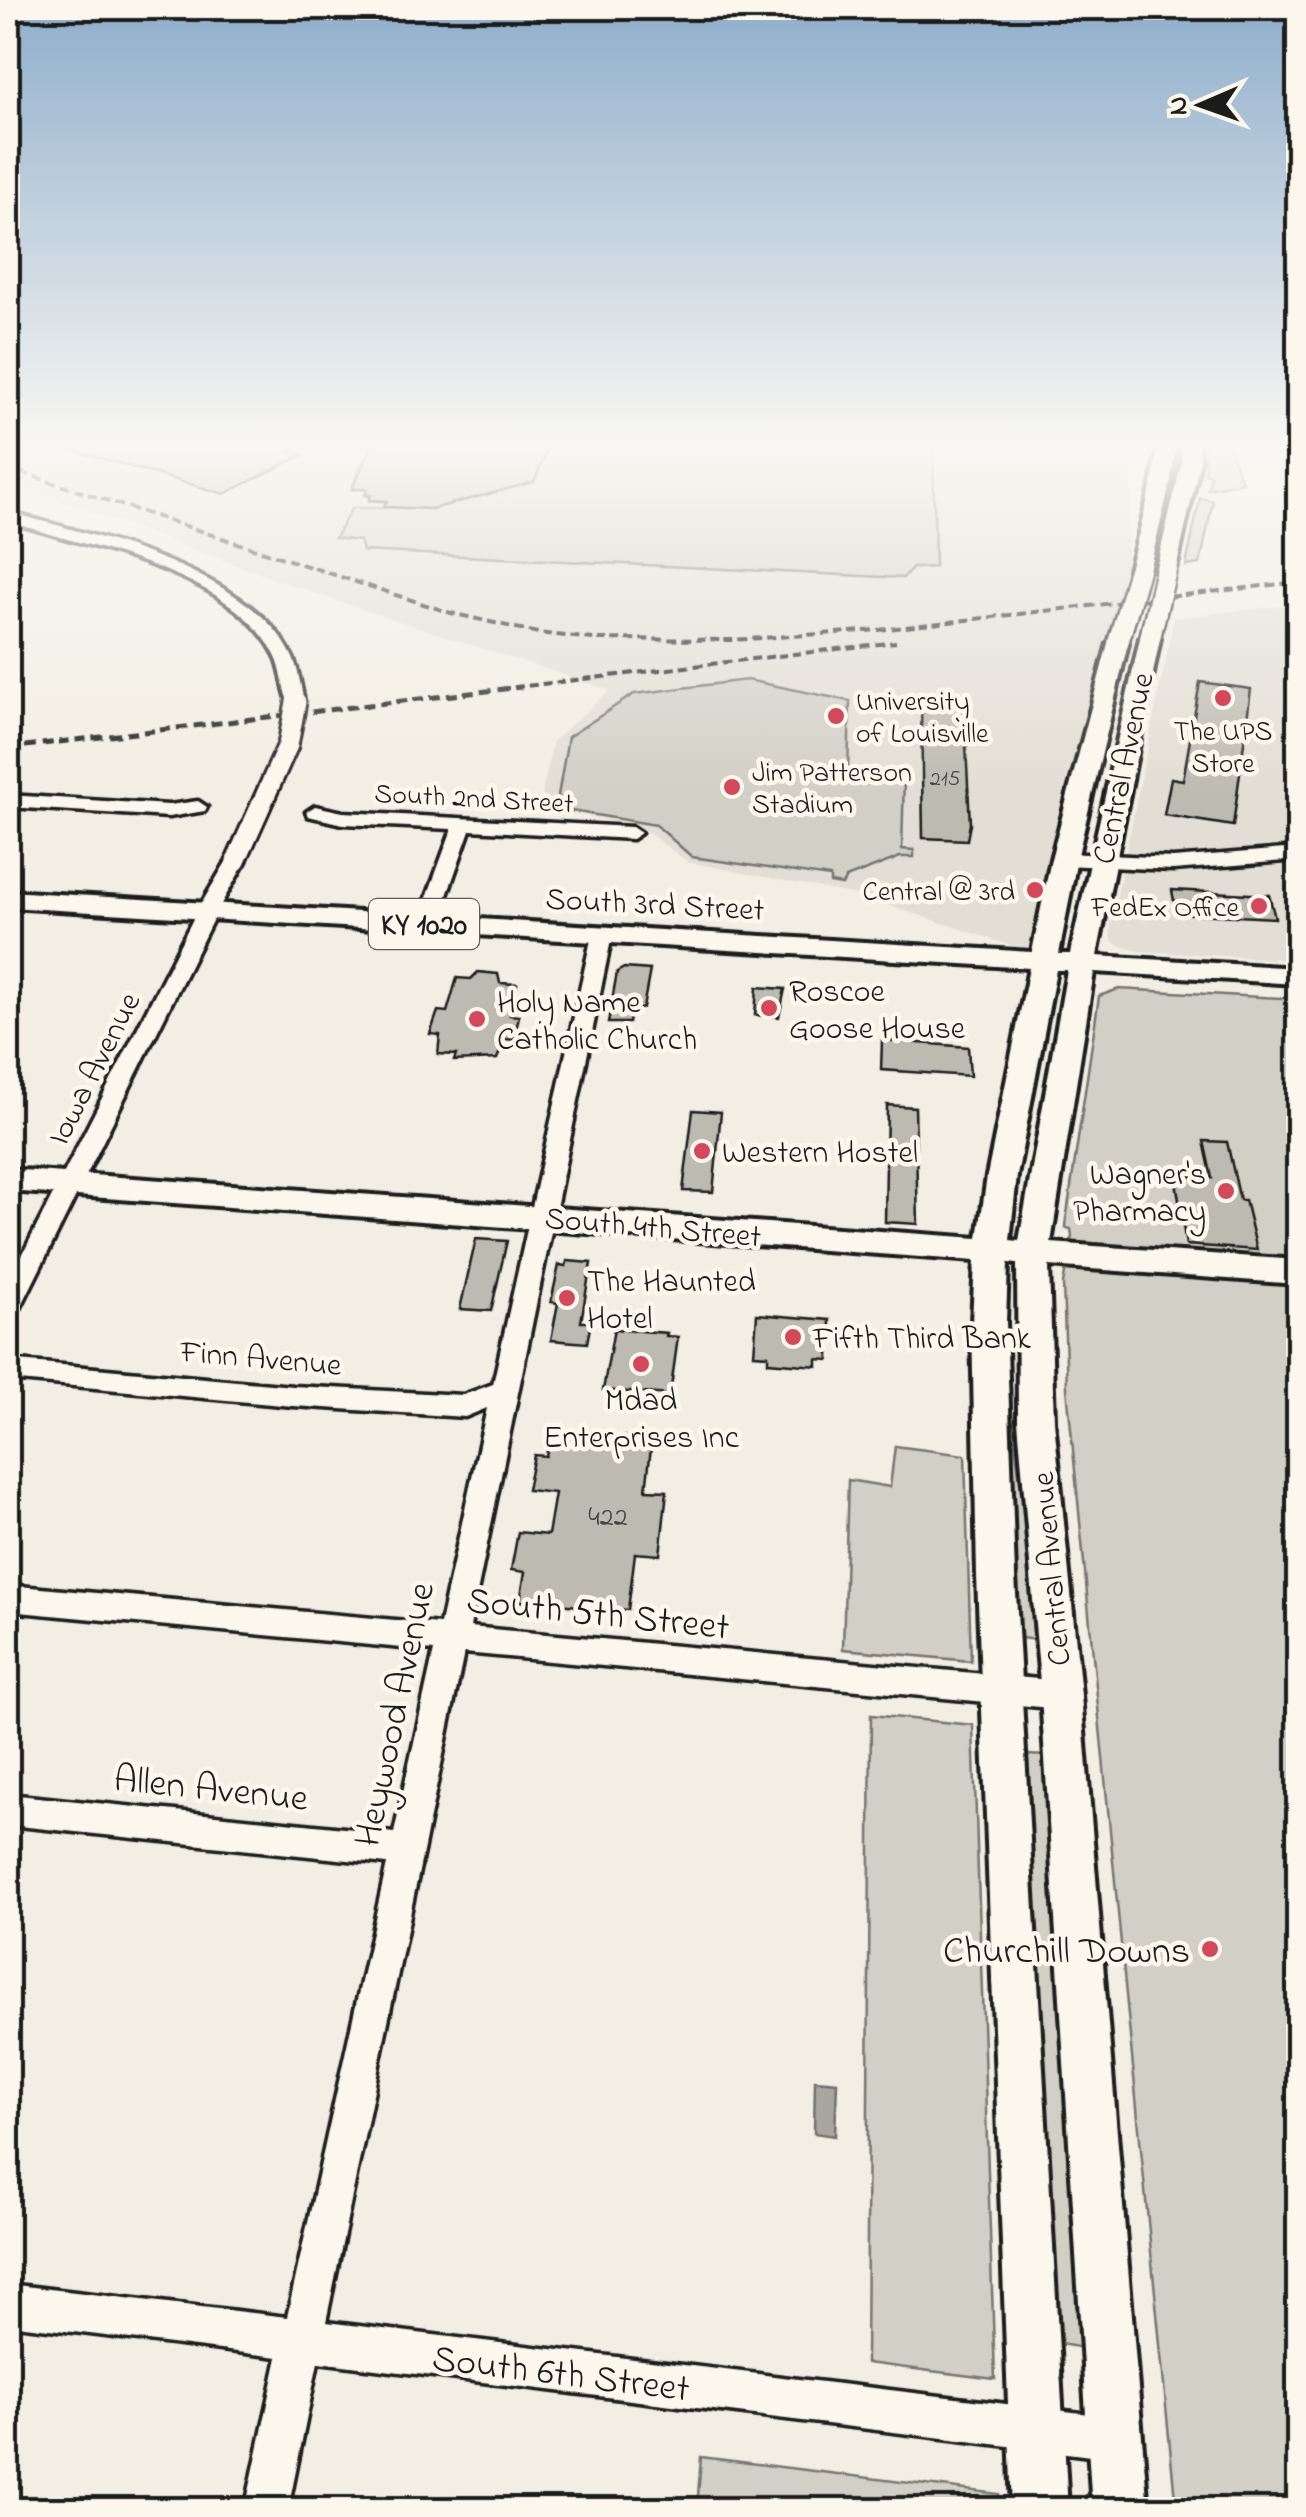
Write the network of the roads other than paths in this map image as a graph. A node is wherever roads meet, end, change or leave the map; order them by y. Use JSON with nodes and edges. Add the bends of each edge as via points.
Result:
{"nodes":[{"id":1,"x":147,"y":560,"type":"edge"},
{"id":2,"x":1141,"y":560,"type":"edge"},
{"id":3,"x":1168,"y":560,"type":"edge"},
{"id":4,"x":8,"y":801,"type":"edge"},
{"id":5,"x":198,"y":807,"type":"dead end"},
{"id":6,"x":314,"y":812,"type":"dead end"},
{"id":7,"x":462,"y":824,"type":"junction"},
{"id":8,"x":632,"y":833,"type":"dead end"},
{"id":9,"x":1298,"y":854,"type":"edge"},
{"id":10,"x":1064,"y":859,"type":"junction"},
{"id":11,"x":1101,"y":862,"type":"junction"},
{"id":12,"x":8,"y":899,"type":"edge"},
{"id":13,"x":207,"y":911,"type":"junction"},
{"id":14,"x":428,"y":924,"type":"junction"},
{"id":15,"x":602,"y":935,"type":"junction"},
{"id":16,"x":1044,"y":962,"type":"junction"},
{"id":17,"x":1082,"y":964,"type":"junction"},
{"id":18,"x":1298,"y":976,"type":"edge"},
{"id":19,"x":8,"y":1180,"type":"edge"},
{"id":20,"x":71,"y":1184,"type":"junction"},
{"id":21,"x":542,"y":1216,"type":"junction"},
{"id":22,"x":1012,"y":1254,"type":"junction"},
{"id":23,"x":1298,"y":1272,"type":"edge"},
{"id":24,"x":8,"y":1307,"type":"edge"},
{"id":25,"x":8,"y":1370,"type":"edge"},
{"id":26,"x":505,"y":1390,"type":"junction"},
{"id":27,"x":8,"y":1598,"type":"edge"},
{"id":28,"x":450,"y":1638,"type":"junction"},
{"id":29,"x":1002,"y":1688,"type":"junction"},
{"id":30,"x":1061,"y":1695,"type":"junction"},
{"id":31,"x":8,"y":1808,"type":"edge"},
{"id":32,"x":406,"y":1850,"type":"junction"},
{"id":33,"x":8,"y":2304,"type":"edge"},
{"id":34,"x":302,"y":2341,"type":"junction"},
{"id":35,"x":1036,"y":2429,"type":"junction"},
{"id":36,"x":1115,"y":2438,"type":"junction"},
{"id":37,"x":266,"y":2510,"type":"edge"},
{"id":38,"x":1040,"y":2510,"type":"edge"},
{"id":39,"x":1120,"y":2510,"type":"edge"}],
"edges":[{"from":1,"to":13,"type":"street","name":"Iowa Avenue","bridge":true,"via":[[205,583],[254,615],[280,646],[292,674],[296,702],[288,745]]},
{"from":2,"to":10,"type":"main road","name":"Central Avenue","bridge":true},
{"from":3,"to":11,"type":"main road","name":"Central Avenue","bridge":true},
{"from":4,"to":5,"type":"street"},
{"from":6,"to":7,"type":"street","name":"South 2nd Street"},
{"from":7,"to":8,"type":"street","name":"South 2nd Street"},
{"from":7,"to":14,"type":"street"},
{"from":9,"to":11,"type":"street","via":[[1185,864]]},
{"from":10,"to":11,"type":"street"},
{"from":10,"to":16,"type":"main road","name":"Central Avenue"},
{"from":11,"to":17,"type":"main road","name":"Central Avenue"},
{"from":12,"to":13,"type":"main road","name":"South 3rd Street","number":"KY 1020"},
{"from":13,"to":14,"type":"main road","name":"South 3rd Street","number":"KY 1020"},
{"from":13,"to":20,"type":"street","name":"Iowa Avenue"},
{"from":14,"to":15,"type":"main road","name":"South 3rd Street","number":"KY 1020"},
{"from":15,"to":16,"type":"main road","name":"South 3rd Street","number":"KY 1020"},
{"from":15,"to":21,"type":"street","name":"Heywood Avenue"},
{"from":16,"to":17,"type":"main road","name":"South 3rd Street","number":"KY 1020"},
{"from":16,"to":22,"type":"main road","name":"Central Avenue","via":[[1002,1176]]},
{"from":17,"to":18,"type":"main road","name":"South 3rd Street","number":"KY 1020"},
{"from":17,"to":22,"type":"main road","name":"Central Avenue"},
{"from":19,"to":20,"type":"main road","name":"South 4th Street"},
{"from":20,"to":21,"type":"main road","name":"South 4th Street"},
{"from":20,"to":24,"type":"street","name":"Iowa Avenue"},
{"from":21,"to":22,"type":"main road","name":"South 4th Street"},
{"from":21,"to":26,"type":"street","name":"Heywood Avenue"},
{"from":22,"to":23,"type":"main road","name":"South 4th Street"},
{"from":22,"to":29,"type":"main road","name":"Central Avenue","via":[[991,1417]]},
{"from":22,"to":30,"type":"main road","name":"Central Avenue","via":[[1036,1422]]},
{"from":25,"to":26,"type":"street","name":"Finn Avenue","via":[[465,1406]]},
{"from":26,"to":28,"type":"street","name":"Heywood Avenue"},
{"from":27,"to":28,"type":"street","name":"South 5th Street"},
{"from":28,"to":29,"type":"street","name":"South 5th Street"},
{"from":28,"to":32,"type":"street","name":"Heywood Avenue"},
{"from":29,"to":30,"type":"street","name":"South 5th Street"},
{"from":29,"to":35,"type":"main road","name":"Central Avenue"},
{"from":30,"to":36,"type":"main road","name":"Central Avenue"},
{"from":31,"to":32,"type":"street","name":"Allen Avenue"},
{"from":32,"to":34,"type":"street","name":"Heywood Avenue"},
{"from":33,"to":34,"type":"street","name":"South 6th Street"},
{"from":34,"to":35,"type":"street","name":"South 6th Street"},
{"from":34,"to":37,"type":"street","name":"Heywood Avenue"},
{"from":35,"to":36,"type":"street","name":"South 6th Street"},
{"from":35,"to":38,"type":"main road","name":"Central Avenue"},
{"from":36,"to":39,"type":"main road","name":"Central Avenue"}]}
